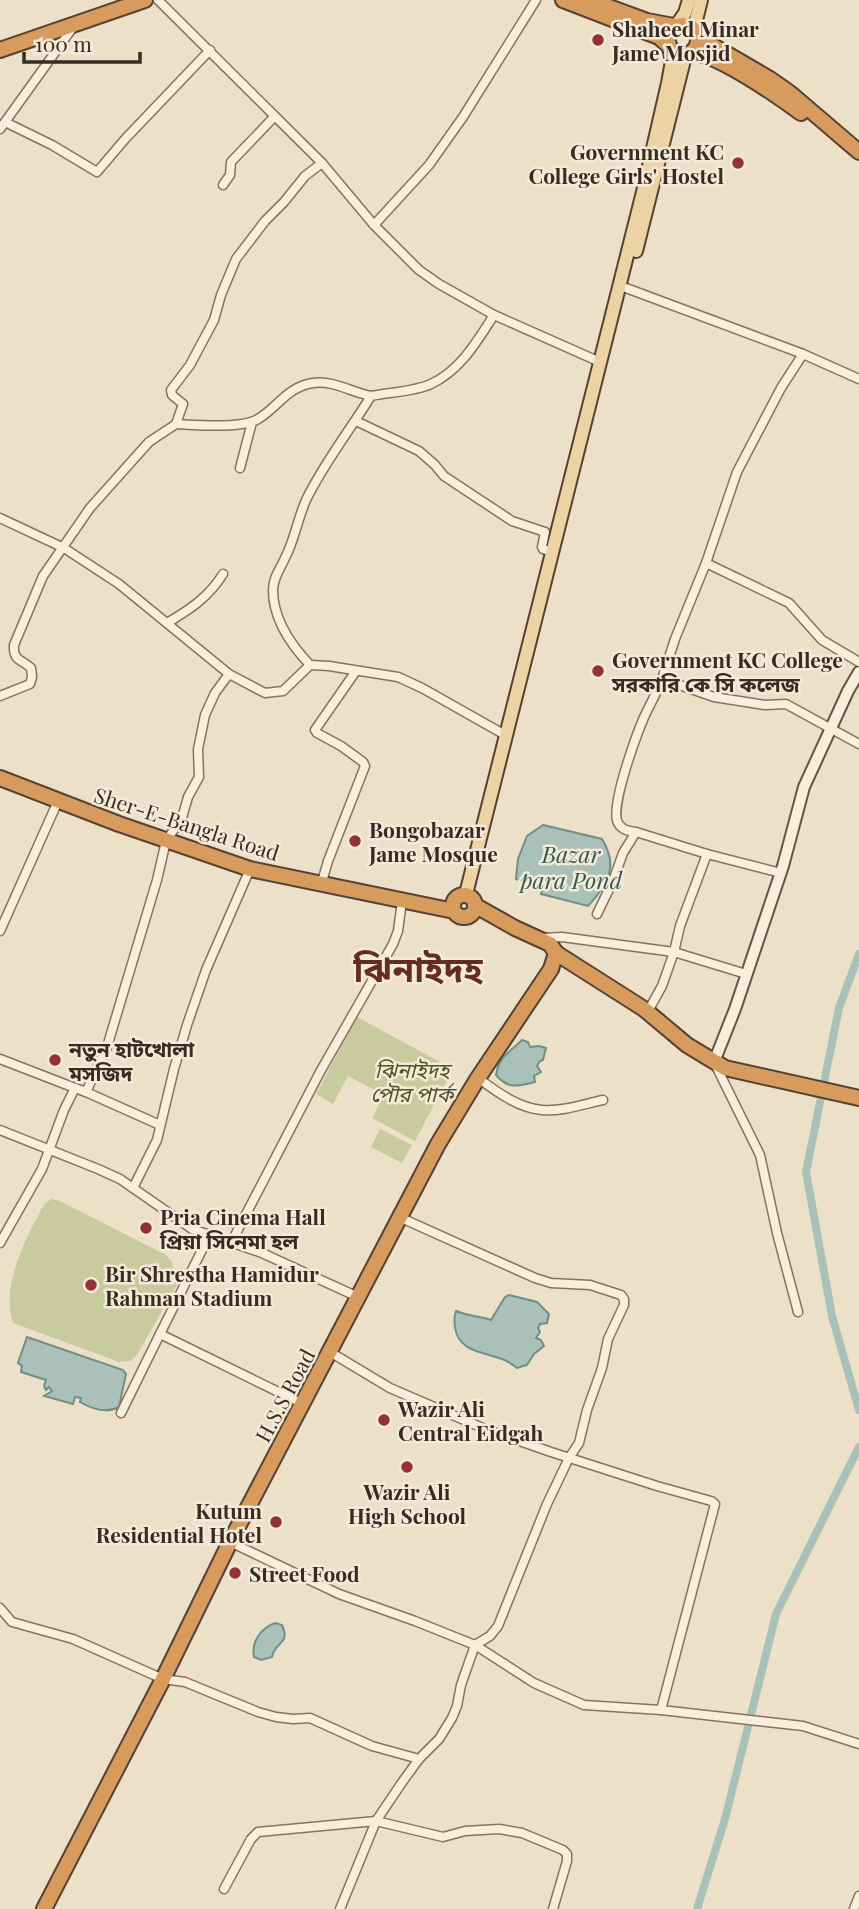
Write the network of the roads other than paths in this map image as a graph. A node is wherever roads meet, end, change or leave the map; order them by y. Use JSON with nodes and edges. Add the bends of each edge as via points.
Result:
{"nodes":[{"id":1,"x":145,"y":0,"type":"edge"},
{"id":2,"x":158,"y":0,"type":"edge"},
{"id":3,"x":536,"y":0,"type":"edge"},
{"id":4,"x":563,"y":0,"type":"edge"},
{"id":5,"x":590,"y":0,"type":"edge"},
{"id":6,"x":689,"y":0,"type":"edge"},
{"id":7,"x":701,"y":0,"type":"edge"},
{"id":8,"x":76,"y":24,"type":"junction"},
{"id":9,"x":675,"y":26,"type":"junction"},
{"id":10,"x":697,"y":33,"type":"junction"},
{"id":11,"x":669,"y":46,"type":"junction"},
{"id":12,"x":0,"y":50,"type":"edge"},
{"id":13,"x":210,"y":50,"type":"junction"},
{"id":14,"x":688,"y":54,"type":"junction"},
{"id":15,"x":274,"y":117,"type":"junction"},
{"id":16,"x":2,"y":126,"type":"edge"},
{"id":17,"x":833,"y":131,"type":"junction"},
{"id":18,"x":859,"y":152,"type":"edge"},
{"id":19,"x":322,"y":163,"type":"junction"},
{"id":20,"x":223,"y":185,"type":"dead end"},
{"id":21,"x":374,"y":225,"type":"junction"},
{"id":22,"x":626,"y":289,"type":"junction"},
{"id":23,"x":494,"y":315,"type":"junction"},
{"id":24,"x":803,"y":354,"type":"junction"},
{"id":25,"x":600,"y":362,"type":"junction"},
{"id":26,"x":859,"y":379,"type":"edge"},
{"id":27,"x":371,"y":396,"type":"junction"},
{"id":28,"x":356,"y":421,"type":"junction"},
{"id":29,"x":252,"y":422,"type":"junction"},
{"id":30,"x":176,"y":424,"type":"junction"},
{"id":31,"x":240,"y":468,"type":"dead end"},
{"id":32,"x":0,"y":518,"type":"edge"},
{"id":33,"x":64,"y":548,"type":"junction"},
{"id":34,"x":552,"y":552,"type":"junction"},
{"id":35,"x":706,"y":563,"type":"junction"},
{"id":36,"x":223,"y":574,"type":"dead end"},
{"id":37,"x":167,"y":623,"type":"junction"},
{"id":38,"x":859,"y":662,"type":"edge"},
{"id":39,"x":310,"y":665,"type":"junction"},
{"id":40,"x":356,"y":671,"type":"junction"},
{"id":41,"x":859,"y":672,"type":"edge"},
{"id":42,"x":229,"y":674,"type":"junction"},
{"id":43,"x":662,"y":679,"type":"junction"},
{"id":44,"x":0,"y":696,"type":"edge"},
{"id":45,"x":831,"y":728,"type":"junction"},
{"id":46,"x":507,"y":736,"type":"junction"},
{"id":47,"x":859,"y":744,"type":"edge"},
{"id":48,"x":0,"y":778,"type":"edge"},
{"id":49,"x":58,"y":801,"type":"junction"},
{"id":50,"x":636,"y":832,"type":"junction"},
{"id":51,"x":166,"y":841,"type":"junction"},
{"id":52,"x":707,"y":854,"type":"junction"},
{"id":53,"x":250,"y":869,"type":"junction"},
{"id":54,"x":781,"y":873,"type":"junction"},
{"id":55,"x":321,"y":885,"type":"junction"},
{"id":56,"x":404,"y":901,"type":"junction"},
{"id":57,"x":465,"y":904,"type":"junction"},
{"id":58,"x":597,"y":914,"type":"dead end"},
{"id":59,"x":0,"y":931,"type":"edge"},
{"id":60,"x":537,"y":938,"type":"junction"},
{"id":61,"x":674,"y":952,"type":"junction"},
{"id":62,"x":556,"y":953,"type":"junction"},
{"id":63,"x":746,"y":974,"type":"junction"},
{"id":64,"x":648,"y":1013,"type":"junction"},
{"id":65,"x":0,"y":1059,"type":"edge"},
{"id":66,"x":714,"y":1062,"type":"junction"},
{"id":67,"x":478,"y":1078,"type":"junction"},
{"id":68,"x":75,"y":1088,"type":"junction"},
{"id":69,"x":86,"y":1093,"type":"junction"},
{"id":70,"x":859,"y":1098,"type":"edge"},
{"id":71,"x":603,"y":1100,"type":"dead end"},
{"id":72,"x":160,"y":1125,"type":"junction"},
{"id":73,"x":0,"y":1130,"type":"edge"},
{"id":74,"x":49,"y":1150,"type":"junction"},
{"id":75,"x":133,"y":1188,"type":"junction"},
{"id":76,"x":399,"y":1217,"type":"junction"},
{"id":77,"x":209,"y":1236,"type":"junction"},
{"id":78,"x":0,"y":1243,"type":"edge"},
{"id":79,"x":231,"y":1243,"type":"junction"},
{"id":80,"x":358,"y":1297,"type":"junction"},
{"id":81,"x":798,"y":1312,"type":"dead end"},
{"id":82,"x":160,"y":1334,"type":"junction"},
{"id":83,"x":330,"y":1352,"type":"junction"},
{"id":84,"x":303,"y":1404,"type":"junction"},
{"id":85,"x":121,"y":1413,"type":"dead end"},
{"id":86,"x":569,"y":1458,"type":"junction"},
{"id":87,"x":230,"y":1542,"type":"junction"},
{"id":88,"x":0,"y":1608,"type":"edge"},
{"id":89,"x":475,"y":1645,"type":"junction"},
{"id":90,"x":163,"y":1679,"type":"junction"},
{"id":91,"x":661,"y":1710,"type":"junction"},
{"id":92,"x":859,"y":1744,"type":"edge"},
{"id":93,"x":419,"y":1759,"type":"junction"},
{"id":94,"x":376,"y":1821,"type":"junction"},
{"id":95,"x":224,"y":1889,"type":"dead end"},
{"id":96,"x":859,"y":1896,"type":"edge"},
{"id":97,"x":44,"y":1909,"type":"edge"},
{"id":98,"x":340,"y":1909,"type":"edge"},
{"id":99,"x":553,"y":1909,"type":"edge"},
{"id":100,"x":854,"y":1909,"type":"edge"}],
"edges":[{"from":1,"to":8,"type":"highway"},
{"from":2,"to":13,"type":"street"},
{"from":3,"to":21,"type":"street","via":[[429,165]]},
{"from":4,"to":11,"type":"highway","via":[[659,37]]},
{"from":5,"to":9,"type":"highway"},
{"from":6,"to":9,"type":"main road"},
{"from":7,"to":10,"type":"main road"},
{"from":8,"to":12,"type":"highway"},
{"from":8,"to":16,"type":"street"},
{"from":9,"to":10,"type":"highway","via":[[687,25]]},
{"from":9,"to":11,"type":"highway","via":[[668,35]]},
{"from":10,"to":14,"type":"highway","via":[[697,45]]},
{"from":10,"to":17,"type":"highway","via":[[770,79]]},
{"from":11,"to":14,"type":"highway","via":[[675,53]]},
{"from":11,"to":25,"type":"main road","via":[[668,83]]},
{"from":13,"to":15,"type":"street"},
{"from":13,"to":16,"type":"street","via":[[97,172],[52,145]]},
{"from":14,"to":17,"type":"highway","via":[[728,66]]},
{"from":14,"to":22,"type":"main road"},
{"from":15,"to":19,"type":"street"},
{"from":15,"to":20,"type":"street","via":[[231,162]]},
{"from":17,"to":18,"type":"highway"},
{"from":19,"to":21,"type":"street"},
{"from":19,"to":30,"type":"street","via":[[305,176],[236,259],[214,320],[171,390],[183,404]]},
{"from":21,"to":23,"type":"street","via":[[419,270]]},
{"from":22,"to":24,"type":"street"},
{"from":22,"to":57,"type":"main road"},
{"from":23,"to":25,"type":"street"},
{"from":23,"to":27,"type":"street","via":[[453,370],[431,384]]},
{"from":24,"to":26,"type":"street"},
{"from":24,"to":35,"type":"street","via":[[737,472]]},
{"from":25,"to":34,"type":"main road"},
{"from":27,"to":28,"type":"street"},
{"from":27,"to":29,"type":"street","via":[[314,383],[288,393]]},
{"from":28,"to":34,"type":"street","via":[[419,451],[444,476],[512,522],[545,531],[542,547]]},
{"from":28,"to":39,"type":"street","via":[[305,502],[273,588],[281,625]]},
{"from":29,"to":30,"type":"street"},
{"from":29,"to":31,"type":"street"},
{"from":30,"to":33,"type":"street","via":[[149,442],[112,482]]},
{"from":32,"to":33,"type":"street"},
{"from":33,"to":37,"type":"street"},
{"from":33,"to":44,"type":"street","via":[[43,576],[14,645],[17,660],[31,668],[30,684]]},
{"from":34,"to":46,"type":"main road"},
{"from":35,"to":38,"type":"street","via":[[789,603],[822,640]]},
{"from":35,"to":43,"type":"street"},
{"from":36,"to":37,"type":"street","via":[[204,598]]},
{"from":37,"to":42,"type":"street"},
{"from":39,"to":40,"type":"street"},
{"from":39,"to":42,"type":"street","via":[[283,691],[274,693],[265,693]]},
{"from":40,"to":46,"type":"street","via":[[398,677]]},
{"from":40,"to":55,"type":"street","via":[[315,730],[365,766]]},
{"from":41,"to":45,"type":"street"},
{"from":42,"to":51,"type":"street","via":[[205,715],[198,749],[199,777]]},
{"from":43,"to":45,"type":"street","via":[[714,697],[786,704]]},
{"from":43,"to":50,"type":"street","via":[[635,742],[615,809],[620,827]]},
{"from":45,"to":47,"type":"street"},
{"from":45,"to":54,"type":"street","via":[[804,787]]},
{"from":46,"to":57,"type":"main road"},
{"from":48,"to":49,"type":"highway","name":"Sher-E-Bangla Road"},
{"from":49,"to":51,"type":"highway","name":"Sher-E-Bangla Road"},
{"from":49,"to":59,"type":"street"},
{"from":50,"to":52,"type":"street"},
{"from":50,"to":58,"type":"street"},
{"from":51,"to":53,"type":"highway","name":"Sher-E-Bangla Road"},
{"from":51,"to":69,"type":"street","via":[[107,1047]]},
{"from":52,"to":54,"type":"street"},
{"from":52,"to":61,"type":"street"},
{"from":53,"to":55,"type":"highway","name":"Sher-E-Bangla Road"},
{"from":53,"to":72,"type":"street","via":[[206,970]]},
{"from":54,"to":63,"type":"street"},
{"from":55,"to":56,"type":"highway","name":"Sher-E-Bangla Road"},
{"from":56,"to":57,"type":"highway","name":"Sher-E-Bangla Road"},
{"from":56,"to":79,"type":"street","via":[[396,938]]},
{"from":57,"to":60,"type":"highway"},
{"from":60,"to":61,"type":"street","via":[[562,937]]},
{"from":60,"to":62,"type":"highway"},
{"from":61,"to":63,"type":"street"},
{"from":61,"to":64,"type":"street"},
{"from":62,"to":64,"type":"highway"},
{"from":62,"to":67,"type":"highway","name":"H.S.S Road","via":[[551,968]]},
{"from":63,"to":66,"type":"street"},
{"from":64,"to":66,"type":"highway"},
{"from":65,"to":68,"type":"street"},
{"from":66,"to":70,"type":"highway"},
{"from":66,"to":81,"type":"street","via":[[760,1155]]},
{"from":67,"to":71,"type":"street","via":[[515,1102],[543,1111]]},
{"from":67,"to":76,"type":"highway","name":"H.S.S Road"},
{"from":68,"to":69,"type":"street"},
{"from":68,"to":74,"type":"street"},
{"from":69,"to":72,"type":"street"},
{"from":72,"to":75,"type":"street"},
{"from":73,"to":74,"type":"street"},
{"from":74,"to":75,"type":"street"},
{"from":74,"to":78,"type":"street"},
{"from":75,"to":77,"type":"street","via":[[180,1222]]},
{"from":76,"to":80,"type":"highway","name":"H.S.S Road"},
{"from":76,"to":86,"type":"street","via":[[534,1278],[621,1294],[624,1305],[608,1339],[579,1443]]},
{"from":77,"to":79,"type":"street"},
{"from":77,"to":82,"type":"street"},
{"from":79,"to":80,"type":"street"},
{"from":80,"to":83,"type":"highway","name":"H.S.S Road"},
{"from":82,"to":84,"type":"street"},
{"from":82,"to":85,"type":"street"},
{"from":83,"to":84,"type":"highway","name":"H.S.S Road"},
{"from":83,"to":86,"type":"street","via":[[390,1388],[485,1429]]},
{"from":84,"to":87,"type":"highway","name":"H.S.S Road"},
{"from":86,"to":89,"type":"street","via":[[498,1626]]},
{"from":86,"to":91,"type":"street","via":[[715,1504]]},
{"from":87,"to":89,"type":"street","via":[[339,1594]]},
{"from":87,"to":90,"type":"highway","name":"H.S.S Road"},
{"from":88,"to":90,"type":"street","via":[[12,1622],[73,1639]]},
{"from":89,"to":91,"type":"street","via":[[534,1683],[575,1702]]},
{"from":89,"to":93,"type":"street","via":[[452,1718]]},
{"from":90,"to":93,"type":"street","via":[[186,1682],[276,1717],[310,1718],[372,1746]]},
{"from":90,"to":97,"type":"highway","name":"H.S.S Road"},
{"from":91,"to":92,"type":"street","via":[[803,1726]]},
{"from":93,"to":94,"type":"street"},
{"from":94,"to":95,"type":"street","via":[[258,1832]]},
{"from":94,"to":98,"type":"street"},
{"from":94,"to":99,"type":"street","via":[[443,1837],[499,1829],[563,1850],[567,1861]]},
{"from":96,"to":100,"type":"street"}]}
